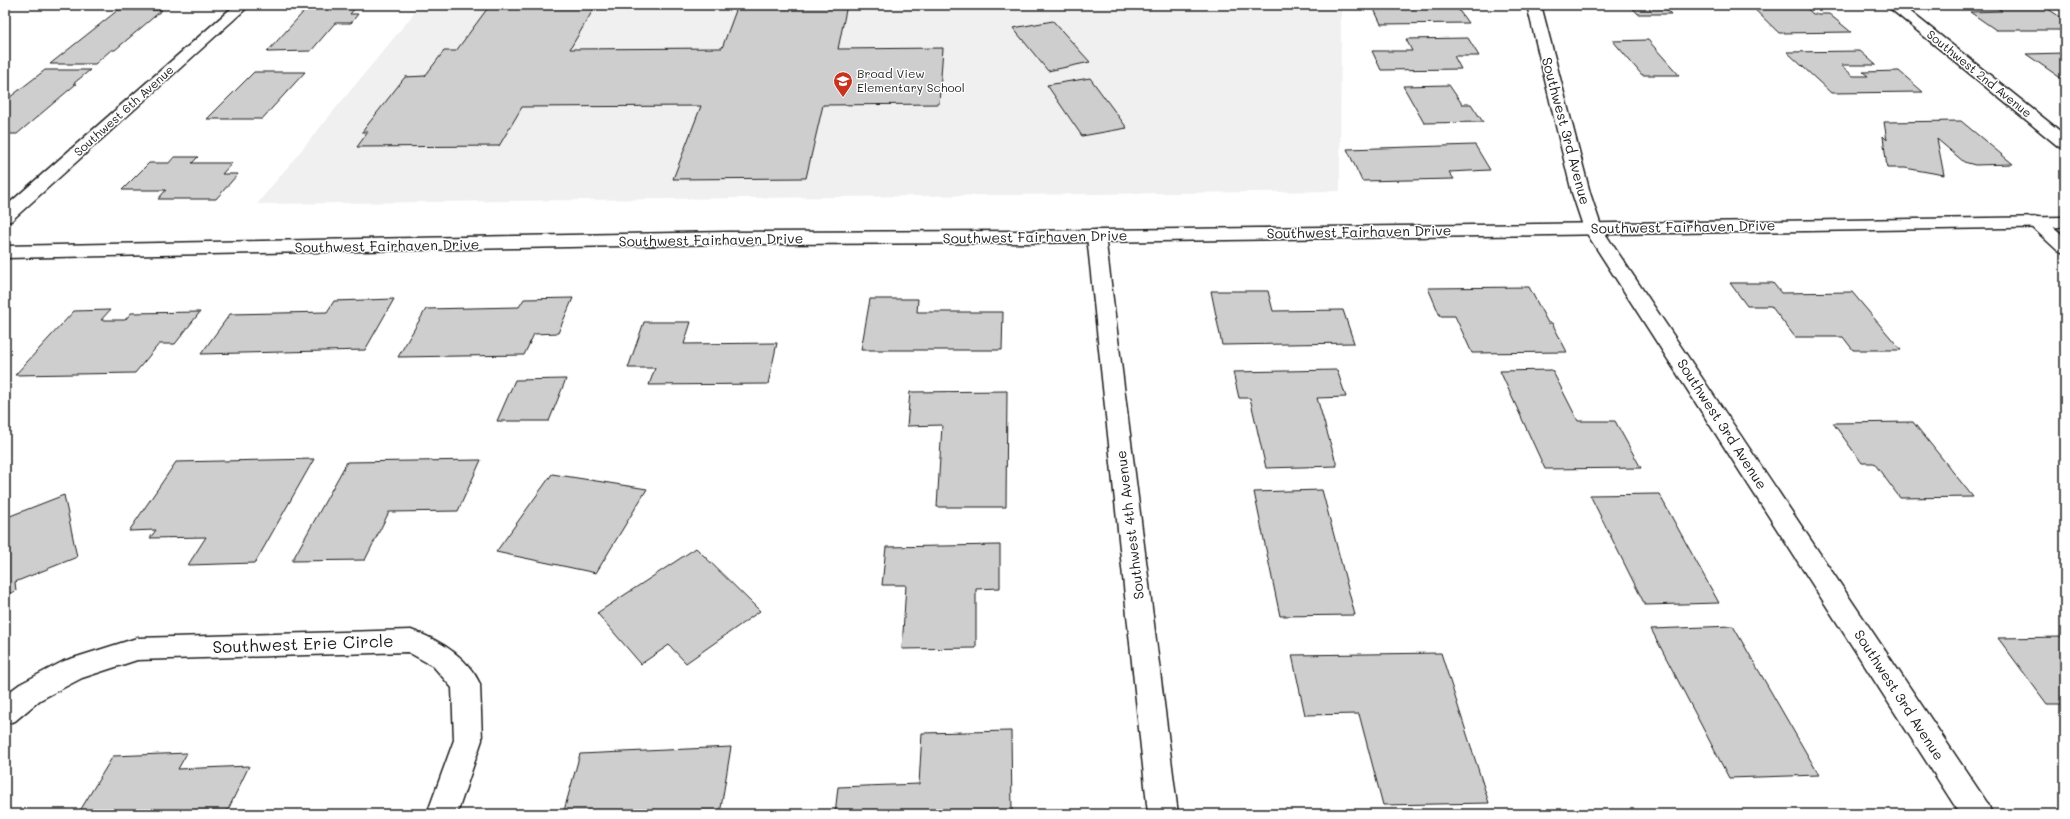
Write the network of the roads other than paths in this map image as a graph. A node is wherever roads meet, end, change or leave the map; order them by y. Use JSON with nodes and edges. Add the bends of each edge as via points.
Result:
{"nodes":[{"id":1,"x":243,"y":5,"type":"edge"},
{"id":2,"x":1534,"y":5,"type":"edge"},
{"id":3,"x":1893,"y":5,"type":"edge"},
{"id":4,"x":2065,"y":143,"type":"edge"},
{"id":5,"x":5,"y":217,"type":"edge"},
{"id":6,"x":2037,"y":222,"type":"junction"},
{"id":7,"x":2065,"y":222,"type":"edge"},
{"id":8,"x":1593,"y":229,"type":"junction"},
{"id":9,"x":1096,"y":236,"type":"junction"},
{"id":10,"x":2065,"y":247,"type":"edge"},
{"id":11,"x":5,"y":252,"type":"edge"},
{"id":12,"x":5,"y":712,"type":"edge"},
{"id":13,"x":442,"y":814,"type":"edge"},
{"id":14,"x":1164,"y":814,"type":"edge"},
{"id":15,"x":1977,"y":814,"type":"edge"}],
"edges":[{"from":1,"to":5,"type":"street","name":"Southwest 6th Avenue"},
{"from":2,"to":8,"type":"street","name":"Southwest 3rd Avenue","via":[[1581,193]]},
{"from":3,"to":4,"type":"street","name":"Southwest 2nd Avenue"},
{"from":6,"to":7,"type":"street","name":"Southwest Fairhaven Drive"},
{"from":6,"to":8,"type":"street","name":"Southwest Fairhaven Drive"},
{"from":6,"to":10,"type":"street"},
{"from":8,"to":9,"type":"street","name":"Southwest Fairhaven Drive"},
{"from":8,"to":15,"type":"street","name":"Southwest 3rd Avenue"},
{"from":9,"to":11,"type":"street","name":"Southwest Fairhaven Drive","via":[[720,239]]},
{"from":9,"to":14,"type":"street","name":"Southwest 4th Avenue"},
{"from":12,"to":13,"type":"street","name":"Southwest Erie Circle","via":[[30,692],[74,669],[137,649],[411,641],[443,658],[466,684],[468,740]]}]}
